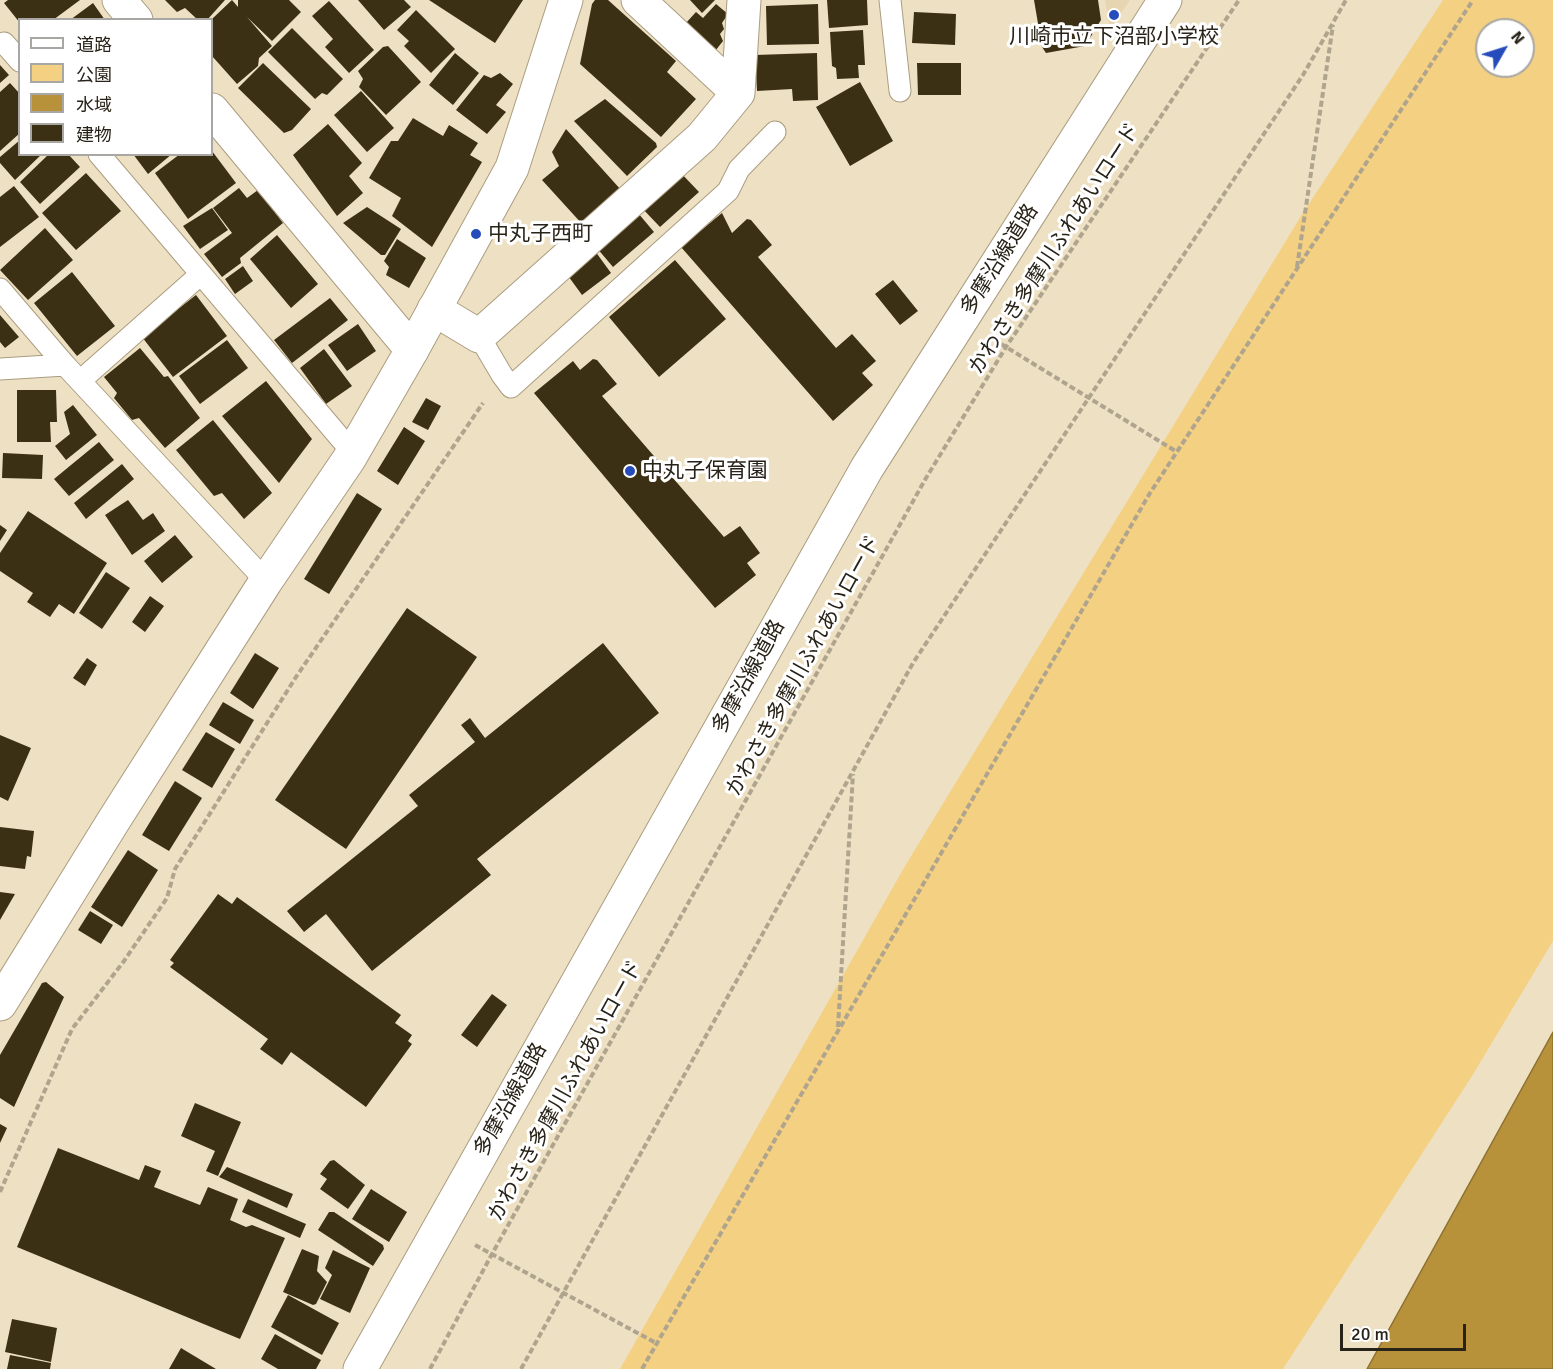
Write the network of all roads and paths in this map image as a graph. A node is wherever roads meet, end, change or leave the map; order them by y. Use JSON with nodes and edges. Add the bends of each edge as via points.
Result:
{"nodes":[{"id":1,"x":119,"y":0,"type":"edge"},
{"id":2,"x":567,"y":0,"type":"edge"},
{"id":3,"x":638,"y":0,"type":"edge"},
{"id":4,"x":744,"y":0,"type":"edge"},
{"id":5,"x":890,"y":0,"type":"edge"},
{"id":6,"x":1165,"y":0,"type":"edge"},
{"id":7,"x":1239,"y":0,"type":"edge"},
{"id":8,"x":1346,"y":0,"type":"edge"},
{"id":9,"x":1473,"y":0,"type":"edge"},
{"id":10,"x":134,"y":18,"type":"edge"},
{"id":11,"x":1334,"y":22,"type":"junction"},
{"id":12,"x":4,"y":43,"type":"dead end"},
{"id":13,"x":18,"y":59,"type":"edge"},
{"id":14,"x":900,"y":91,"type":"dead end"},
{"id":15,"x":738,"y":93,"type":"junction"},
{"id":16,"x":213,"y":111,"type":"edge"},
{"id":17,"x":776,"y":132,"type":"dead end"},
{"id":18,"x":101,"y":156,"type":"edge"},
{"id":19,"x":1297,"y":269,"type":"junction"},
{"id":20,"x":201,"y":274,"type":"junction"},
{"id":21,"x":0,"y":289,"type":"edge"},
{"id":22,"x":434,"y":309,"type":"junction"},
{"id":23,"x":479,"y":336,"type":"junction"},
{"id":24,"x":1006,"y":347,"type":"junction"},
{"id":25,"x":412,"y":350,"type":"junction"},
{"id":26,"x":65,"y":365,"type":"junction"},
{"id":27,"x":0,"y":369,"type":"edge"},
{"id":28,"x":502,"y":375,"type":"junction"},
{"id":29,"x":80,"y":381,"type":"junction"},
{"id":30,"x":1089,"y":397,"type":"junction"},
{"id":31,"x":1177,"y":452,"type":"junction"},
{"id":32,"x":352,"y":453,"type":"junction"},
{"id":33,"x":266,"y":581,"type":"junction"},
{"id":34,"x":853,"y":771,"type":"junction"},
{"id":35,"x":0,"y":1004,"type":"edge"},
{"id":36,"x":838,"y":1030,"type":"junction"},
{"id":37,"x":0,"y":1192,"type":"edge"},
{"id":38,"x":492,"y":1254,"type":"junction"},
{"id":39,"x":563,"y":1293,"type":"junction"},
{"id":40,"x":656,"y":1343,"type":"junction"},
{"id":41,"x":360,"y":1369,"type":"edge"},
{"id":42,"x":430,"y":1369,"type":"edge"},
{"id":43,"x":521,"y":1369,"type":"edge"},
{"id":44,"x":642,"y":1369,"type":"edge"}],
"edges":[{"from":1,"to":10,"type":"street"},
{"from":2,"to":22,"type":"street","via":[[512,168]]},
{"from":3,"to":15,"type":"street"},
{"from":4,"to":15,"type":"street"},
{"from":5,"to":14,"type":"lane"},
{"from":6,"to":41,"type":"street","name":"多摩沿線道路","via":[[867,468]]},
{"from":7,"to":24,"type":"path","name":"かわさき多摩川ふれあいロード"},
{"from":8,"to":11,"type":"path"},
{"from":9,"to":19,"type":"path"},
{"from":11,"to":19,"type":"path"},
{"from":11,"to":30,"type":"path","via":[[1303,75]]},
{"from":12,"to":13,"type":"lane"},
{"from":15,"to":23,"type":"street","via":[[702,137]]},
{"from":16,"to":25,"type":"street"},
{"from":17,"to":28,"type":"lane","via":[[739,170],[728,191],[511,387]]},
{"from":18,"to":20,"type":"lane"},
{"from":19,"to":31,"type":"path"},
{"from":20,"to":29,"type":"lane"},
{"from":20,"to":32,"type":"lane"},
{"from":21,"to":26,"type":"lane"},
{"from":22,"to":23,"type":"street"},
{"from":22,"to":25,"type":"street"},
{"from":23,"to":28,"type":"lane"},
{"from":24,"to":30,"type":"path"},
{"from":24,"to":38,"type":"path","name":"かわさき多摩川ふれあいロード","via":[[926,478]]},
{"from":25,"to":32,"type":"street"},
{"from":26,"to":27,"type":"lane"},
{"from":26,"to":29,"type":"lane"},
{"from":28,"to":37,"type":"path","via":[[296,677],[175,869],[167,898],[72,1029]]},
{"from":29,"to":33,"type":"lane"},
{"from":30,"to":31,"type":"path"},
{"from":30,"to":34,"type":"path","via":[[913,663]]},
{"from":31,"to":36,"type":"path"},
{"from":32,"to":33,"type":"street"},
{"from":33,"to":35,"type":"street"},
{"from":34,"to":36,"type":"path"},
{"from":34,"to":39,"type":"path"},
{"from":36,"to":40,"type":"path"},
{"from":38,"to":39,"type":"path"},
{"from":38,"to":42,"type":"path","name":"かわさき多摩川ふれあいロード"},
{"from":39,"to":40,"type":"path"},
{"from":39,"to":43,"type":"path"},
{"from":40,"to":44,"type":"path"}]}
